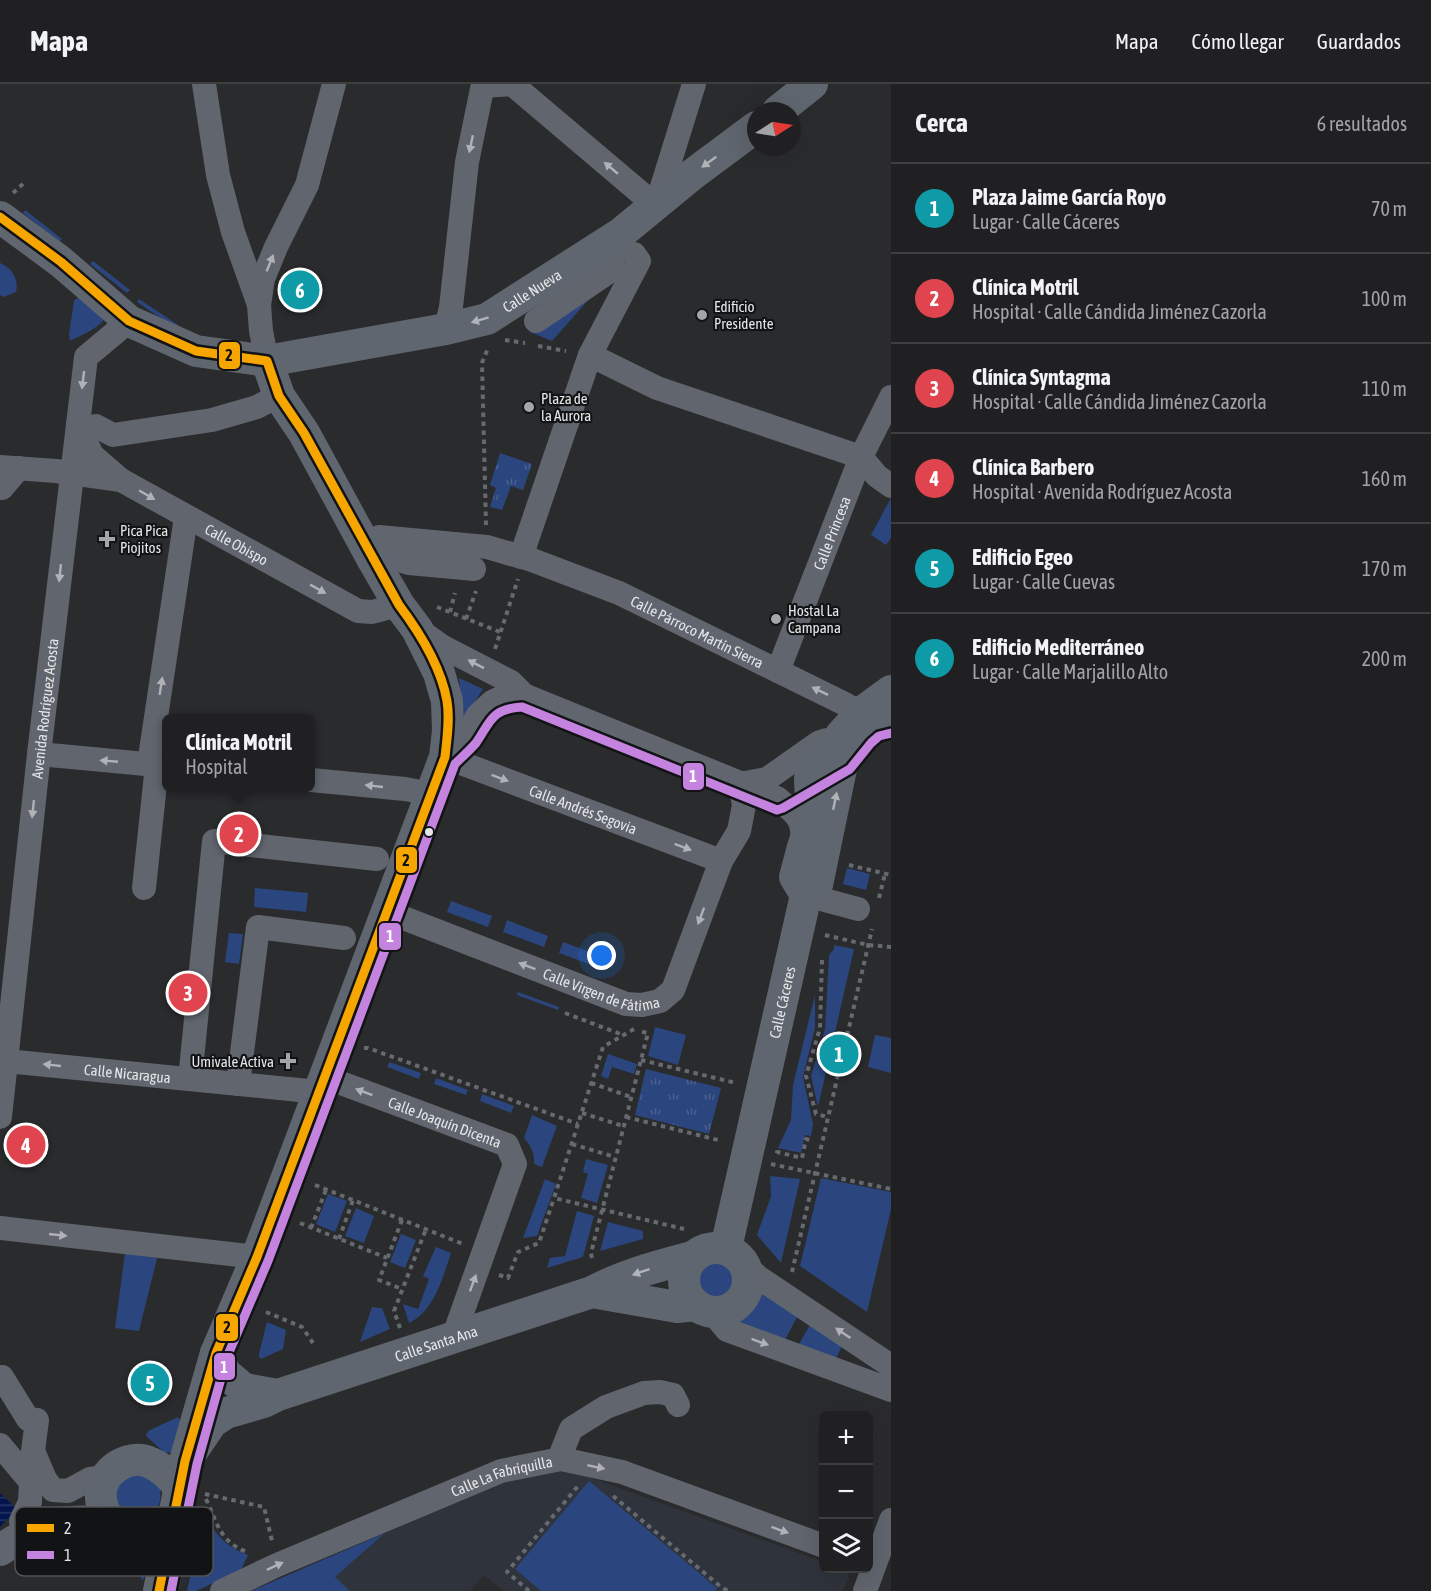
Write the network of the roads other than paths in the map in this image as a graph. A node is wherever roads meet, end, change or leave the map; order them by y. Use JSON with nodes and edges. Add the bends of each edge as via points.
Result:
{"nodes":[{"id":1,"x":204,"y":84,"type":"edge"},
{"id":2,"x":334,"y":84,"type":"edge"},
{"id":3,"x":512,"y":84,"type":"edge"},
{"id":4,"x":694,"y":84,"type":"edge"},
{"id":5,"x":812,"y":84,"type":"edge"},
{"id":6,"x":483,"y":85,"type":"edge"},
{"id":7,"x":789,"y":102,"type":"edge"},
{"id":8,"x":747,"y":135,"type":"edge"},
{"id":9,"x":6,"y":206,"type":"edge"},
{"id":10,"x":656,"y":206,"type":"junction"},
{"id":11,"x":627,"y":244,"type":"junction"},
{"id":12,"x":259,"y":305,"type":"junction"},
{"id":13,"x":129,"y":321,"type":"junction"},
{"id":14,"x":536,"y":321,"type":"dead end"},
{"id":15,"x":446,"y":329,"type":"junction"},
{"id":16,"x":590,"y":356,"type":"junction"},
{"id":17,"x":267,"y":361,"type":"junction"},
{"id":18,"x":891,"y":397,"type":"edge"},
{"id":19,"x":272,"y":399,"type":"dead end"},
{"id":20,"x":87,"y":426,"type":"junction"},
{"id":21,"x":861,"y":457,"type":"junction"},
{"id":22,"x":10,"y":468,"type":"edge"},
{"id":23,"x":72,"y":472,"type":"junction"},
{"id":24,"x":121,"y":480,"type":"junction"},
{"id":25,"x":891,"y":486,"type":"edge"},
{"id":26,"x":0,"y":488,"type":"edge"},
{"id":27,"x":186,"y":517,"type":"junction"},
{"id":28,"x":377,"y":555,"type":"junction"},
{"id":29,"x":526,"y":558,"type":"junction"},
{"id":30,"x":416,"y":613,"type":"junction"},
{"id":31,"x":778,"y":671,"type":"junction"},
{"id":32,"x":891,"y":691,"type":"edge"},
{"id":33,"x":524,"y":695,"type":"junction"},
{"id":34,"x":164,"y":714,"type":"edge"},
{"id":35,"x":891,"y":721,"type":"edge"},
{"id":36,"x":162,"y":730,"type":"edge"},
{"id":37,"x":848,"y":736,"type":"junction"},
{"id":38,"x":39,"y":754,"type":"junction"},
{"id":39,"x":446,"y":757,"type":"junction"},
{"id":40,"x":158,"y":765,"type":"edge"},
{"id":41,"x":315,"y":780,"type":"edge"},
{"id":42,"x":810,"y":780,"type":"junction"},
{"id":43,"x":740,"y":784,"type":"junction"},
{"id":44,"x":431,"y":794,"type":"junction"},
{"id":45,"x":777,"y":798,"type":"junction"},
{"id":46,"x":803,"y":847,"type":"junction"},
{"id":47,"x":378,"y":858,"type":"dead end"},
{"id":48,"x":721,"y":861,"type":"junction"},
{"id":49,"x":144,"y":888,"type":"dead end"},
{"id":50,"x":807,"y":896,"type":"junction"},
{"id":51,"x":388,"y":912,"type":"junction"},
{"id":52,"x":870,"y":913,"type":"road end"},
{"id":53,"x":344,"y":938,"type":"dead end"},
{"id":54,"x":6,"y":1000,"type":"edge"},
{"id":55,"x":6,"y":1061,"type":"junction"},
{"id":56,"x":190,"y":1079,"type":"junction"},
{"id":57,"x":238,"y":1084,"type":"junction"},
{"id":58,"x":322,"y":1084,"type":"junction"},
{"id":59,"x":0,"y":1117,"type":"edge"},
{"id":60,"x":0,"y":1228,"type":"edge"},
{"id":61,"x":689,"y":1244,"type":"junction"},
{"id":62,"x":257,"y":1257,"type":"junction"},
{"id":63,"x":735,"y":1257,"type":"junction"},
{"id":64,"x":592,"y":1293,"type":"junction"},
{"id":65,"x":704,"y":1308,"type":"junction"},
{"id":66,"x":453,"y":1338,"type":"junction"},
{"id":67,"x":216,"y":1353,"type":"junction"},
{"id":68,"x":891,"y":1366,"type":"edge"},
{"id":69,"x":1,"y":1382,"type":"edge"},
{"id":70,"x":891,"y":1390,"type":"edge"},
{"id":71,"x":278,"y":1395,"type":"junction"},
{"id":72,"x":678,"y":1405,"type":"dead end"},
{"id":73,"x":0,"y":1445,"type":"edge"},
{"id":74,"x":559,"y":1459,"type":"junction"},
{"id":75,"x":106,"y":1477,"type":"junction"},
{"id":76,"x":188,"y":1493,"type":"junction"},
{"id":77,"x":28,"y":1507,"type":"edge"},
{"id":78,"x":103,"y":1507,"type":"edge"},
{"id":79,"x":174,"y":1507,"type":"edge"},
{"id":80,"x":182,"y":1507,"type":"edge"},
{"id":81,"x":891,"y":1520,"type":"edge"},
{"id":82,"x":819,"y":1544,"type":"edge"},
{"id":83,"x":878,"y":1566,"type":"edge"},
{"id":84,"x":162,"y":1576,"type":"edge"},
{"id":85,"x":159,"y":1591,"type":"edge"},
{"id":86,"x":222,"y":1591,"type":"edge"},
{"id":87,"x":865,"y":1591,"type":"edge"}],
"edges":[{"from":1,"to":12,"type":"street","via":[[218,175],[232,232]]},
{"from":12,"to":2,"type":"street","one_way":true,"via":[[263,279],[307,185]]},
{"from":3,"to":6,"type":"street"},
{"from":10,"to":3,"type":"street","one_way":true},
{"from":4,"to":10,"type":"street"},
{"from":5,"to":7,"type":"main road"},
{"from":6,"to":15,"type":"street","one_way":true,"via":[[467,162]]},
{"from":8,"to":10,"type":"main road","name":"Calle Nueva","one_way":true},
{"from":9,"to":13,"type":"main road","name":"Calle Nueva","via":[[61,262]]},
{"from":10,"to":11,"type":"main road","name":"Calle Nueva"},
{"from":11,"to":14,"type":"street","via":[[610,271]]},
{"from":11,"to":15,"type":"main road","name":"Calle Nueva","one_way":true,"via":[[487,319]]},
{"from":11,"to":16,"type":"street","via":[[639,261]]},
{"from":12,"to":17,"type":"street"},
{"from":13,"to":17,"type":"main road","name":"Calle Nueva","via":[[196,351]]},
{"from":13,"to":20,"type":"street","name":"Avenida Rodríguez Acosta","one_way":true,"via":[[86,357]]},
{"from":15,"to":17,"type":"main road","name":"Calle Nueva"},
{"from":16,"to":21,"type":"street","via":[[657,388]]},
{"from":16,"to":29,"type":"street"},
{"from":17,"to":28,"type":"main road","via":[[279,396]]},
{"from":18,"to":21,"type":"street","name":"Calle Princesa"},
{"from":19,"to":20,"type":"street","via":[[212,420],[124,434],[113,435]]},
{"from":20,"to":23,"type":"street","name":"Avenida Rodríguez Acosta"},
{"from":20,"to":24,"type":"street","via":[[83,440],[92,455]]},
{"from":21,"to":25,"type":"street"},
{"from":21,"to":31,"type":"street","name":"Calle Princesa"},
{"from":22,"to":23,"type":"street","name":"Calle Obispo"},
{"from":22,"to":26,"type":"street"},
{"from":23,"to":24,"type":"street","name":"Calle Obispo"},
{"from":23,"to":38,"type":"street","name":"Avenida Rodríguez Acosta","one_way":true},
{"from":24,"to":27,"type":"street","name":"Calle Obispo","one_way":true},
{"from":27,"to":30,"type":"street","name":"Calle Obispo","one_way":true,"via":[[358,611]]},
{"from":34,"to":27,"type":"street","one_way":true},
{"from":28,"to":29,"type":"street","via":[[379,537],[478,566]]},
{"from":28,"to":30,"type":"main road"},
{"from":29,"to":31,"type":"street","name":"Calle Párroco Martín Sierra","via":[[619,593]]},
{"from":33,"to":30,"type":"street","one_way":true,"via":[[512,682],[442,647]]},
{"from":30,"to":39,"type":"main road","via":[[447,701]]},
{"from":37,"to":31,"type":"street","name":"Calle Párroco Martín Sierra","one_way":true},
{"from":32,"to":37,"type":"main road"},
{"from":33,"to":39,"type":"street","via":[[505,696],[492,702]]},
{"from":33,"to":43,"type":"street"},
{"from":35,"to":37,"type":"main road","via":[[873,726],[862,735]]},
{"from":40,"to":36,"type":"street","one_way":true},
{"from":37,"to":42,"type":"main road","via":[[817,759]]},
{"from":37,"to":43,"type":"street","via":[[818,743],[767,779]]},
{"from":50,"to":37,"type":"main road","name":"Calle Cáceres","one_way":true,"via":[[817,885]]},
{"from":40,"to":38,"type":"street","one_way":true},
{"from":38,"to":54,"type":"street","name":"Avenida Rodríguez Acosta","one_way":true},
{"from":39,"to":44,"type":"main road"},
{"from":39,"to":48,"type":"street","name":"Calle Andrés Segovia","one_way":true},
{"from":40,"to":49,"type":"street"},
{"from":44,"to":41,"type":"street","one_way":true},
{"from":42,"to":45,"type":"street"},
{"from":42,"to":46,"type":"main road","via":[[812,820]]},
{"from":43,"to":45,"type":"street"},
{"from":43,"to":48,"type":"street","name":"Calle Virgen de Fátima","via":[[744,806],[739,831]]},
{"from":44,"to":51,"type":"main road"},
{"from":45,"to":46,"type":"street","via":[[797,815],[803,828]]},
{"from":46,"to":50,"type":"main road","via":[[795,877]]},
{"from":47,"to":56,"type":"street","via":[[214,841]]},
{"from":48,"to":51,"type":"street","name":"Calle Virgen de Fátima","one_way":true,"via":[[673,990],[660,1001],[642,1005],[626,1004]]},
{"from":50,"to":52,"type":"street"},
{"from":50,"to":63,"type":"main road","name":"Calle Cáceres"},
{"from":51,"to":58,"type":"main road"},
{"from":53,"to":57,"type":"street","via":[[258,927]]},
{"from":54,"to":55,"type":"street","name":"Avenida Rodríguez Acosta"},
{"from":56,"to":55,"type":"street","name":"Calle Nicaragua","one_way":true},
{"from":55,"to":59,"type":"street","name":"Avenida Rodríguez Acosta"},
{"from":56,"to":57,"type":"street","name":"Calle Nicaragua"},
{"from":57,"to":58,"type":"street","name":"Calle Nicaragua"},
{"from":58,"to":62,"type":"main road"},
{"from":66,"to":58,"type":"street","name":"Calle Joaquín Dicenta","one_way":true,"via":[[515,1164],[507,1145]]},
{"from":60,"to":62,"type":"street","one_way":true},
{"from":61,"to":63,"type":"main road","via":[[700,1251],[709,1248]]},
{"from":61,"to":64,"type":"main road","name":"Calle Santa Ana","one_way":true,"via":[[659,1266],[611,1282]]},
{"from":61,"to":65,"type":"main road","via":[[685,1287],[688,1297]]},
{"from":62,"to":67,"type":"main road"},
{"from":63,"to":65,"type":"main road","via":[[747,1274],[745,1294],[732,1308]]},
{"from":68,"to":63,"type":"street","one_way":true,"via":[[758,1277]]},
{"from":64,"to":65,"type":"main road","name":"Calle Santa Ana"},
{"from":64,"to":66,"type":"main road","name":"Calle Santa Ana"},
{"from":65,"to":70,"type":"street","one_way":true,"via":[[728,1330]]},
{"from":66,"to":71,"type":"main road","name":"Calle Santa Ana"},
{"from":67,"to":71,"type":"main road","name":"Calle Santa Ana","via":[[225,1373],[244,1389]]},
{"from":67,"to":76,"type":"main road"},
{"from":69,"to":75,"type":"street","via":[[28,1419],[37,1420],[33,1451],[53,1490],[68,1491],[90,1479]]},
{"from":71,"to":76,"type":"main road","name":"Calle Santa Ana","via":[[226,1413],[212,1422]]},
{"from":72,"to":74,"type":"street","via":[[673,1395],[644,1392],[606,1407],[571,1429]]},
{"from":73,"to":77,"type":"street","via":[[31,1482]]},
{"from":74,"to":82,"type":"street","name":"Calle La Fabriquilla","one_way":true,"via":[[622,1472]]},
{"from":86,"to":74,"type":"street","name":"Calle La Fabriquilla","one_way":true,"via":[[277,1564],[501,1471]]},
{"from":75,"to":76,"type":"main road","via":[[125,1462],[149,1462],[169,1474]]},
{"from":75,"to":78,"type":"main road"},
{"from":76,"to":79,"type":"main road"},
{"from":76,"to":80,"type":"main road"},
{"from":81,"to":83,"type":"street"},
{"from":83,"to":87,"type":"street"},
{"from":84,"to":85,"type":"main road"}]}
